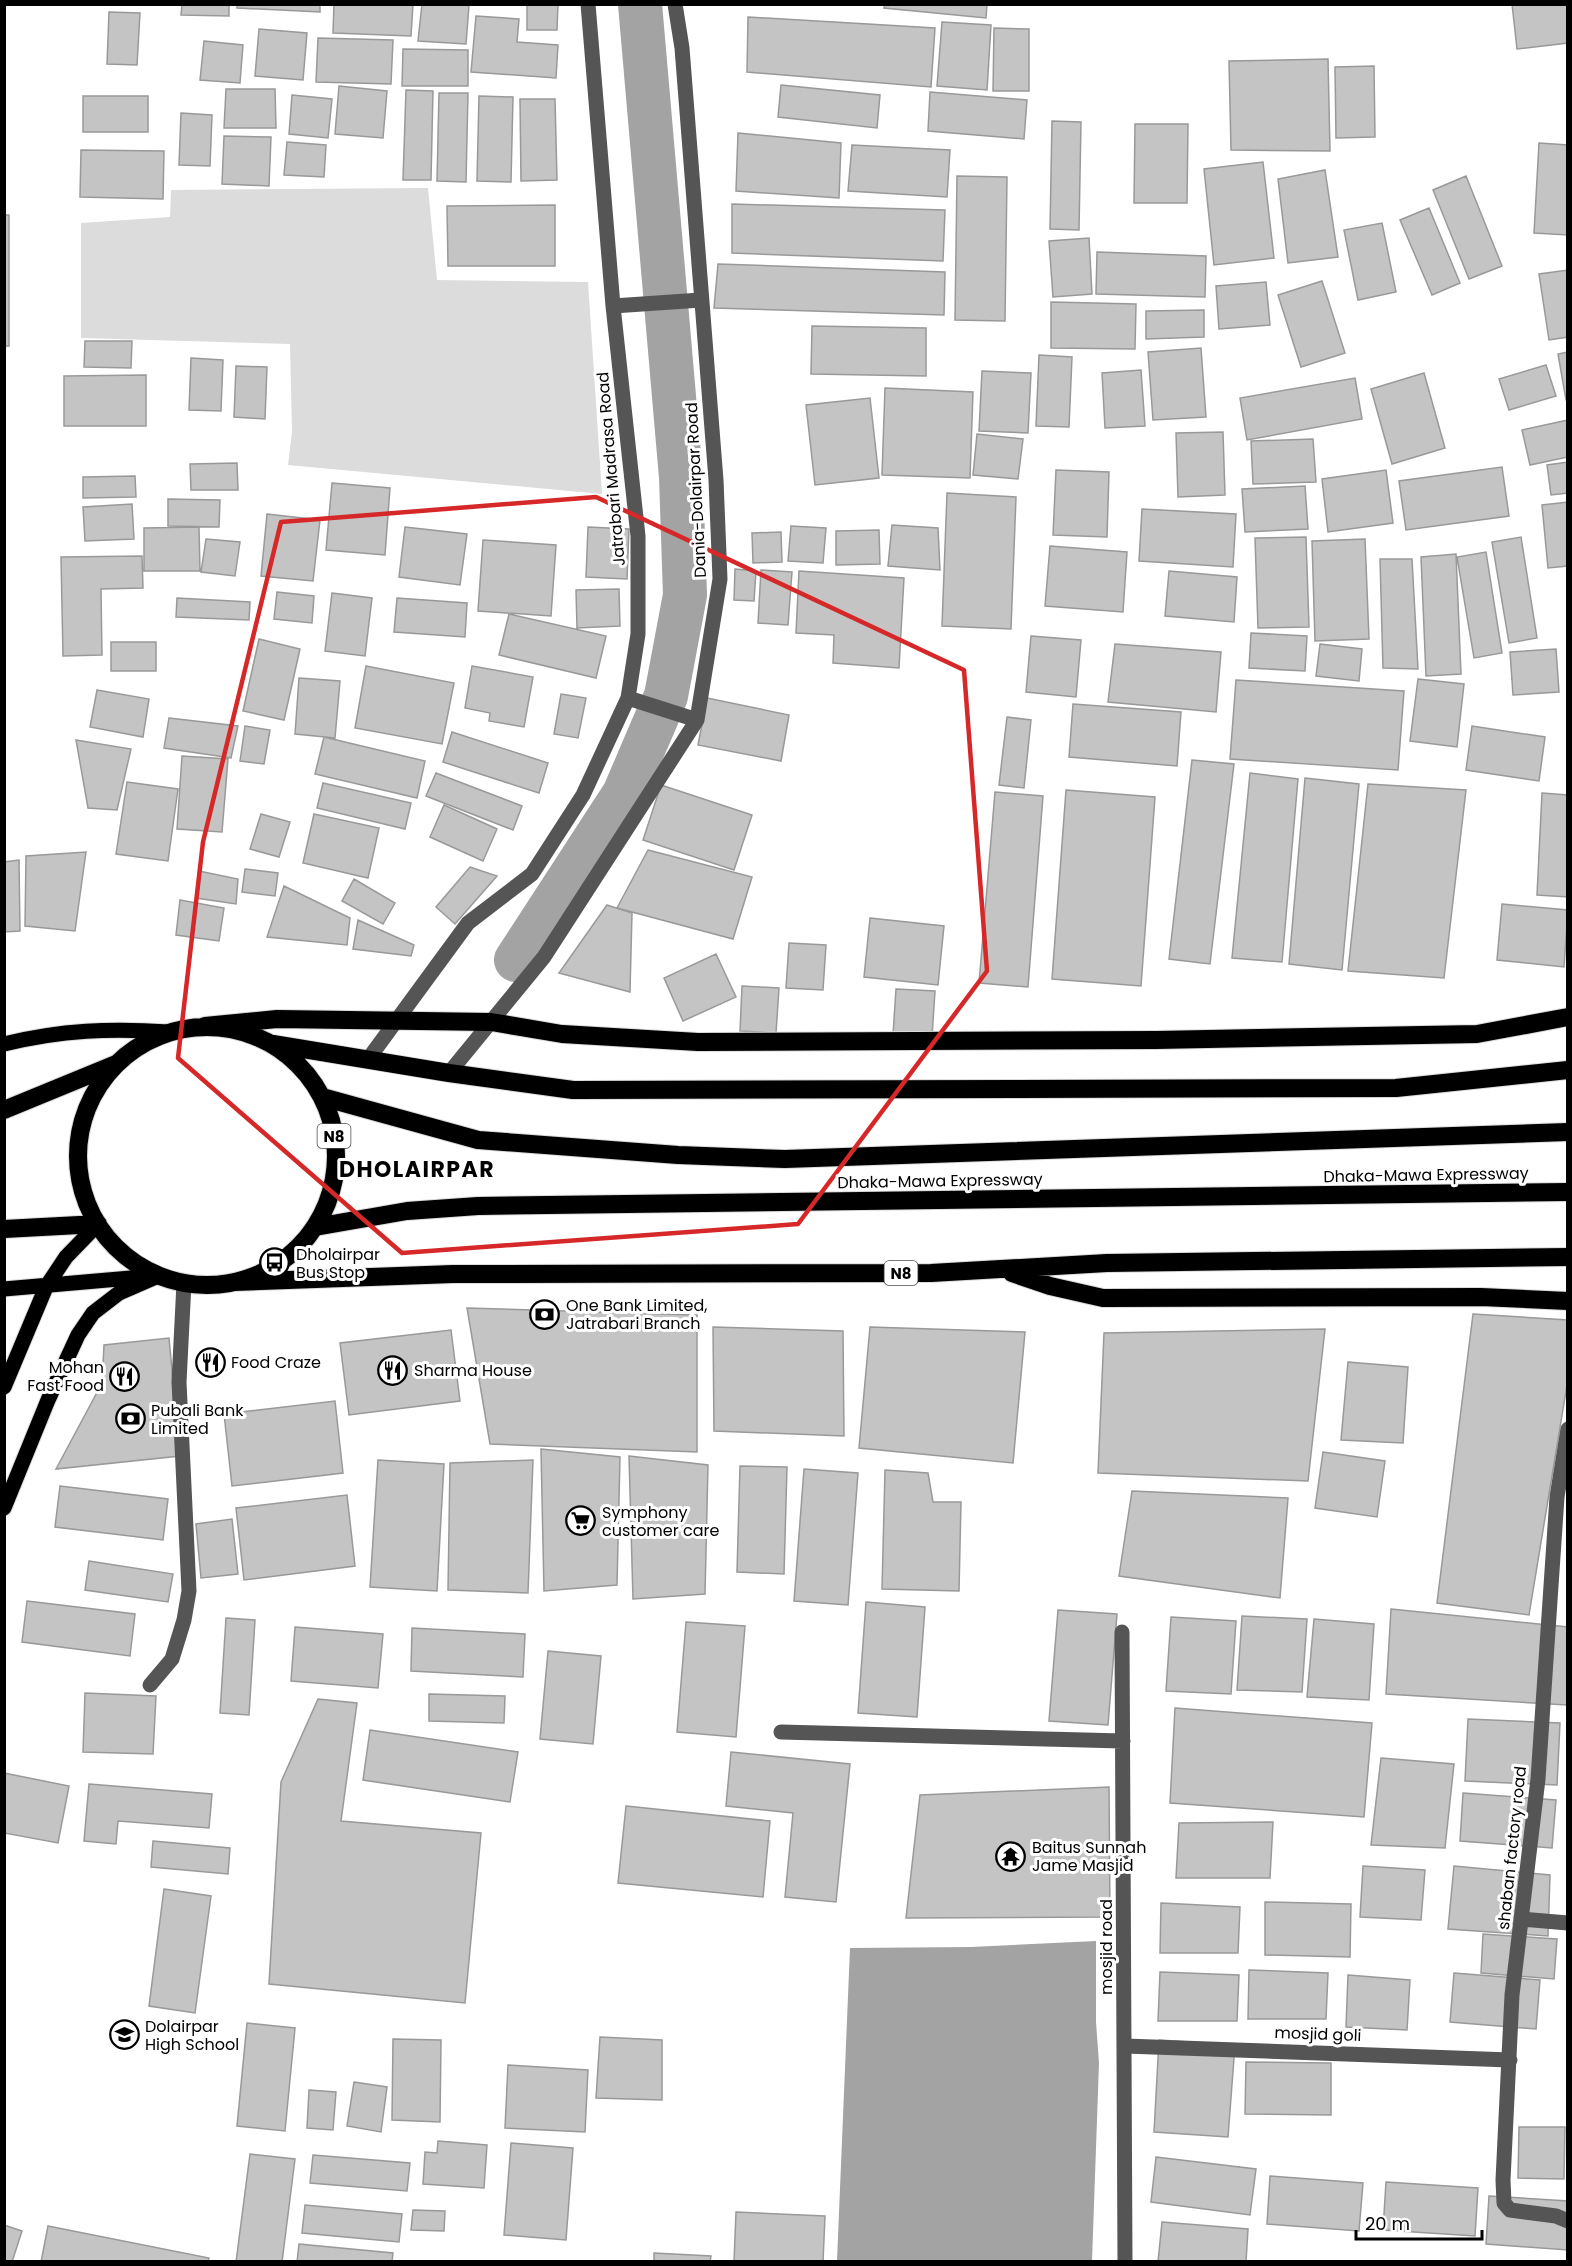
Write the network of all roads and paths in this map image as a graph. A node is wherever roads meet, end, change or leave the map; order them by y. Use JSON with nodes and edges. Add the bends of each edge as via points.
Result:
{"nodes":[{"id":1,"x":588,"y":4,"type":"edge"},
{"id":2,"x":675,"y":4,"type":"edge"},
{"id":3,"x":701,"y":300,"type":"junction"},
{"id":4,"x":613,"y":306,"type":"junction"},
{"id":5,"x":628,"y":698,"type":"junction"},
{"id":6,"x":697,"y":720,"type":"junction"},
{"id":7,"x":1568,"y":1017,"type":"edge"},
{"id":8,"x":396,"y":1021,"type":"junction"},
{"id":9,"x":491,"y":1022,"type":"junction"},
{"id":10,"x":205,"y":1026,"type":"junction"},
{"id":11,"x":169,"y":1032,"type":"junction"},
{"id":12,"x":4,"y":1033,"type":"edge"},
{"id":13,"x":31,"y":1038,"type":"junction"},
{"id":14,"x":4,"y":1044,"type":"edge"},
{"id":15,"x":273,"y":1044,"type":"junction"},
{"id":16,"x":369,"y":1058,"type":"junction"},
{"id":17,"x":116,"y":1064,"type":"junction"},
{"id":18,"x":1568,"y":1070,"type":"edge"},
{"id":19,"x":449,"y":1073,"type":"junction"},
{"id":20,"x":322,"y":1097,"type":"junction"},
{"id":21,"x":4,"y":1110,"type":"edge"},
{"id":22,"x":1568,"y":1132,"type":"edge"},
{"id":23,"x":1568,"y":1192,"type":"edge"},
{"id":24,"x":98,"y":1224,"type":"junction"},
{"id":25,"x":315,"y":1227,"type":"junction"},
{"id":26,"x":4,"y":1229,"type":"edge"},
{"id":27,"x":1568,"y":1257,"type":"edge"},
{"id":28,"x":1002,"y":1270,"type":"junction"},
{"id":29,"x":158,"y":1276,"type":"junction"},
{"id":30,"x":234,"y":1282,"type":"junction"},
{"id":31,"x":184,"y":1283,"type":"junction"},
{"id":32,"x":46,"y":1287,"type":"junction"},
{"id":33,"x":4,"y":1289,"type":"edge"},
{"id":34,"x":1568,"y":1301,"type":"edge"},
{"id":35,"x":4,"y":1387,"type":"edge"},
{"id":36,"x":1568,"y":1429,"type":"edge"},
{"id":37,"x":4,"y":1508,"type":"edge"},
{"id":38,"x":1122,"y":1632,"type":"dead end"},
{"id":39,"x":150,"y":1684,"type":"dead end"},
{"id":40,"x":781,"y":1732,"type":"dead end"},
{"id":41,"x":1123,"y":1741,"type":"junction"},
{"id":42,"x":1522,"y":1919,"type":"junction"},
{"id":43,"x":1568,"y":1923,"type":"edge"},
{"id":44,"x":1125,"y":2046,"type":"junction"},
{"id":45,"x":1510,"y":2060,"type":"junction"},
{"id":46,"x":1568,"y":2221,"type":"edge"},
{"id":47,"x":1125,"y":2262,"type":"edge"}],
"edges":[{"from":1,"to":4,"type":"street","name":"Jatrabari Madrasa Road"},
{"from":2,"to":3,"type":"street","name":"Dania-Dolairpar Road","via":[[682,48]]},
{"from":3,"to":4,"type":"street"},
{"from":3,"to":6,"type":"street","name":"Dania-Dolairpar Road","via":[[720,579]]},
{"from":4,"to":5,"type":"street","name":"Jatrabari Madrasa Road","via":[[638,536],[638,634]]},
{"from":5,"to":6,"type":"street"},
{"from":5,"to":8,"type":"street","name":"Jatrabari Madrasa Road","via":[[584,795],[532,874],[468,923]]},
{"from":6,"to":9,"type":"street","name":"Dania-Dolairpar Road","via":[[544,957]]},
{"from":7,"to":9,"type":"highway","via":[[1466,1034],[853,1042],[698,1042],[573,1035]]},
{"from":8,"to":9,"type":"highway"},
{"from":8,"to":10,"type":"highway","via":[[277,1019]]},
{"from":8,"to":16,"type":"street","name":"Jatrabari Madrasa Road"},
{"from":9,"to":19,"type":"street","name":"Dania-Dolairpar Road"},
{"from":10,"to":11,"type":"highway","number":"N8"},
{"from":10,"to":15,"type":"highway","number":"N8","via":[[240,1030]]},
{"from":11,"to":13,"type":"main road","number":"N8","via":[[112,1028]]},
{"from":11,"to":17,"type":"highway","number":"N8","via":[[141,1045]]},
{"from":12,"to":13,"type":"main road"},
{"from":13,"to":14,"type":"main road","number":"N8"},
{"from":15,"to":16,"type":"highway","number":"N8"},
{"from":15,"to":20,"type":"highway","number":"N8","via":[[302,1067]]},
{"from":16,"to":19,"type":"highway","number":"N8"},
{"from":17,"to":21,"type":"highway"},
{"from":17,"to":24,"type":"highway","number":"N8","via":[[91,1100],[82,1124],[79,1149],[86,1201]]},
{"from":18,"to":19,"type":"highway","number":"N8","via":[[1396,1088],[573,1090]]},
{"from":20,"to":22,"type":"highway","name":"Dhaka-Mawa Expressway","number":"N8","via":[[478,1140],[785,1159]]},
{"from":20,"to":25,"type":"highway","number":"N8","via":[[337,1152],[334,1181]]},
{"from":23,"to":25,"type":"highway","name":"Dhaka-Mawa Expressway","via":[[478,1206],[407,1211]]},
{"from":24,"to":26,"type":"highway"},
{"from":24,"to":29,"type":"highway","number":"N8","via":[[123,1254]]},
{"from":24,"to":32,"type":"main road","via":[[66,1257]]},
{"from":25,"to":30,"type":"highway","number":"N8","via":[[302,1244],[268,1270]]},
{"from":27,"to":28,"type":"highway","number":"N8","via":[[1107,1263]]},
{"from":28,"to":30,"type":"highway","number":"N8","via":[[453,1274]]},
{"from":28,"to":34,"type":"highway","via":[[1103,1298],[1470,1297]]},
{"from":29,"to":31,"type":"highway","number":"N8"},
{"from":29,"to":32,"type":"main road"},
{"from":29,"to":37,"type":"main road","via":[[119,1293],[93,1313],[78,1335]]},
{"from":30,"to":31,"type":"highway","number":"N8"},
{"from":31,"to":39,"type":"street","via":[[178,1382],[189,1591],[172,1659]]},
{"from":32,"to":33,"type":"main road"},
{"from":32,"to":35,"type":"main road"},
{"from":36,"to":42,"type":"street","name":"shaban factory road","via":[[1557,1497],[1538,1779]]},
{"from":38,"to":41,"type":"street","name":"mosjid road"},
{"from":40,"to":41,"type":"street"},
{"from":41,"to":44,"type":"street","name":"mosjid road"},
{"from":42,"to":43,"type":"street"},
{"from":42,"to":45,"type":"street","name":"shaban factory road","via":[[1512,1995]]},
{"from":44,"to":45,"type":"street","name":"mosjid goli"},
{"from":44,"to":47,"type":"street","name":"mosjid road"},
{"from":45,"to":46,"type":"street","name":"shaban factory road","via":[[1504,2202],[1510,2210]]}]}
